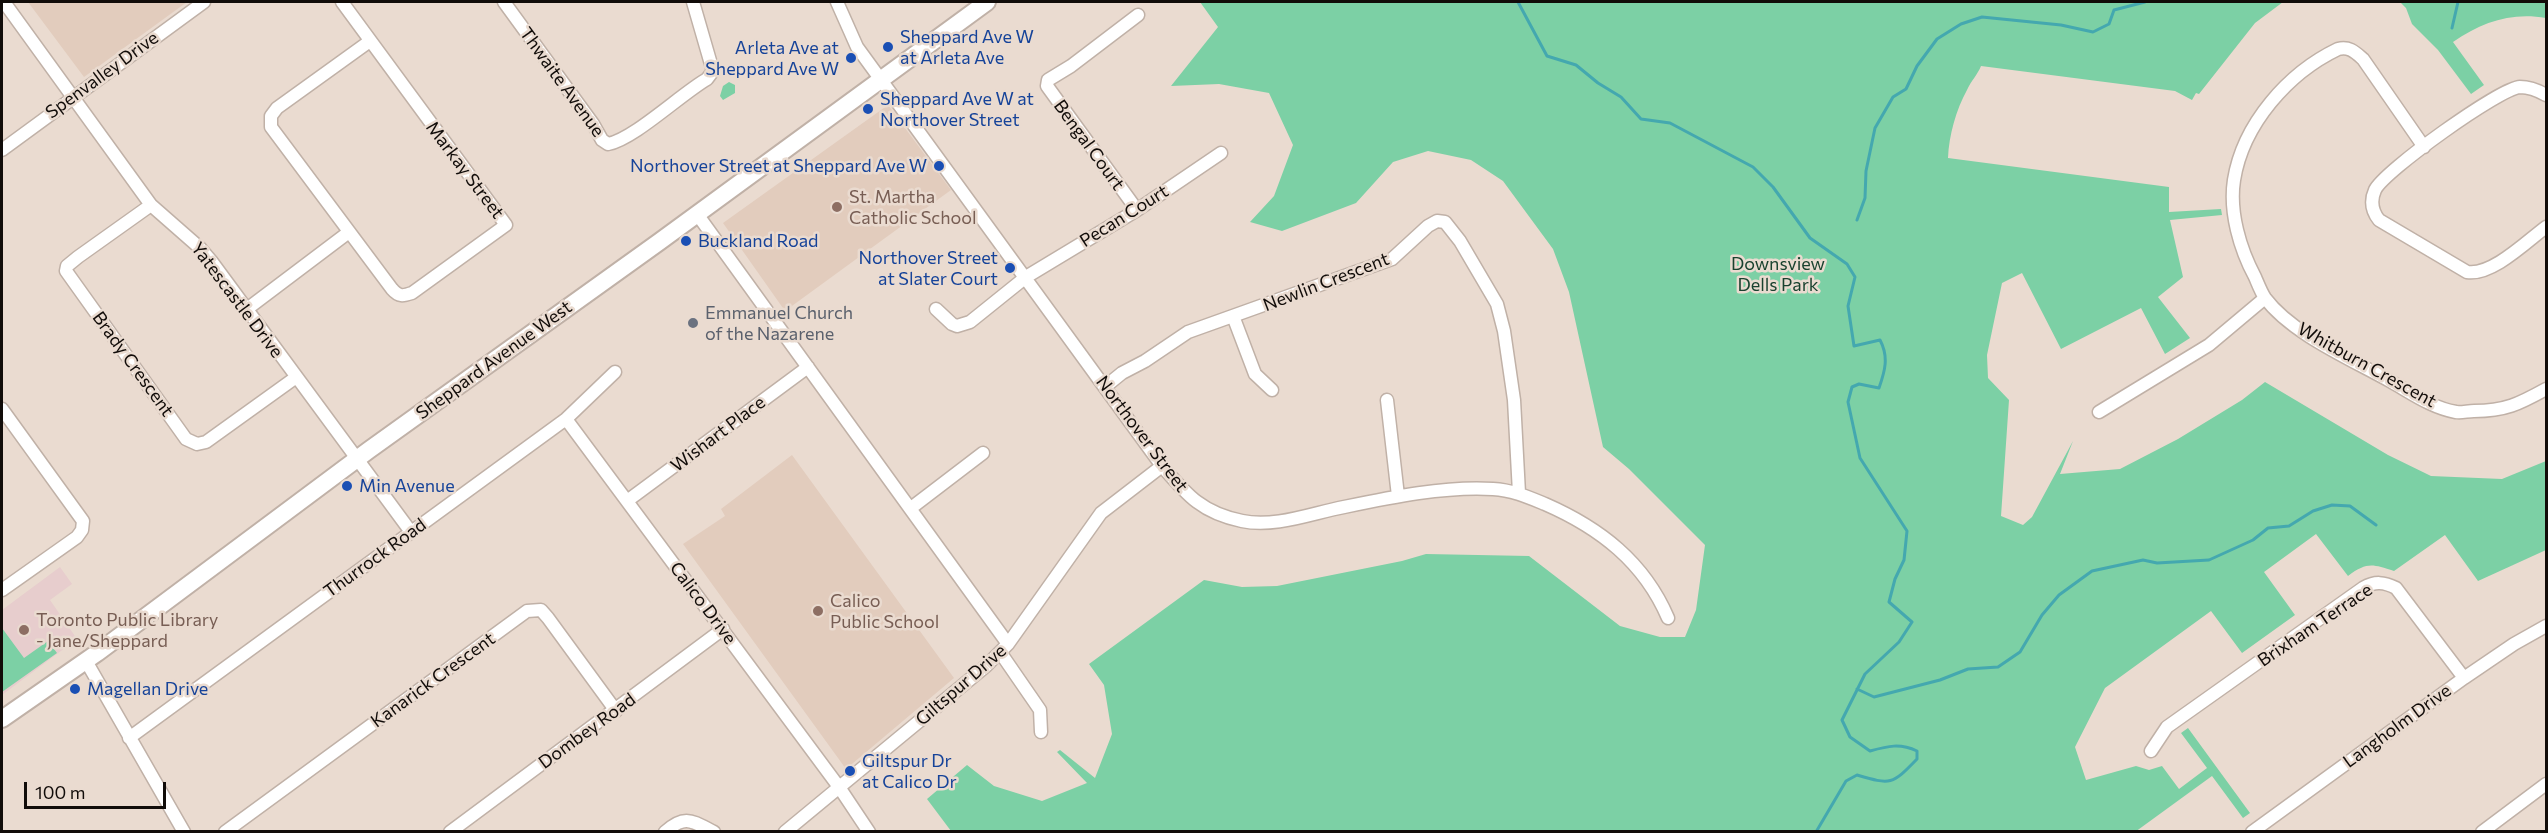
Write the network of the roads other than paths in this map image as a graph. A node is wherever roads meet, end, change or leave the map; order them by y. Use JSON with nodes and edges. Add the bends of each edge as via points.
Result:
{"nodes":[{"id":1,"x":4,"y":2,"type":"edge"},
{"id":2,"x":204,"y":2,"type":"edge"},
{"id":3,"x":342,"y":2,"type":"edge"},
{"id":4,"x":504,"y":2,"type":"edge"},
{"id":5,"x":693,"y":2,"type":"edge"},
{"id":6,"x":837,"y":2,"type":"edge"},
{"id":7,"x":987,"y":2,"type":"edge"},
{"id":8,"x":1138,"y":15,"type":"dead end"},
{"id":9,"x":369,"y":41,"type":"junction"},
{"id":10,"x":882,"y":79,"type":"junction"},
{"id":11,"x":73,"y":96,"type":"junction"},
{"id":12,"x":2547,"y":96,"type":"edge"},
{"id":13,"x":2424,"y":147,"type":"junction"},
{"id":14,"x":2,"y":150,"type":"edge"},
{"id":15,"x":1221,"y":153,"type":"dead end"},
{"id":16,"x":151,"y":206,"type":"junction"},
{"id":17,"x":1137,"y":210,"type":"junction"},
{"id":18,"x":697,"y":214,"type":"junction"},
{"id":19,"x":2547,"y":226,"type":"edge"},
{"id":20,"x":349,"y":232,"type":"junction"},
{"id":21,"x":1026,"y":277,"type":"junction"},
{"id":22,"x":2265,"y":298,"type":"junction"},
{"id":23,"x":247,"y":309,"type":"junction"},
{"id":24,"x":936,"y":309,"type":"dead end"},
{"id":25,"x":1233,"y":316,"type":"junction"},
{"id":26,"x":808,"y":367,"type":"junction"},
{"id":27,"x":615,"y":372,"type":"dead end"},
{"id":28,"x":295,"y":378,"type":"junction"},
{"id":29,"x":1106,"y":386,"type":"junction"},
{"id":30,"x":2547,"y":389,"type":"edge"},
{"id":31,"x":1272,"y":390,"type":"dead end"},
{"id":32,"x":1387,"y":400,"type":"dead end"},
{"id":33,"x":2,"y":409,"type":"edge"},
{"id":34,"x":2098,"y":411,"type":"dead end"},
{"id":35,"x":566,"y":420,"type":"junction"},
{"id":36,"x":983,"y":453,"type":"dead end"},
{"id":37,"x":358,"y":458,"type":"junction"},
{"id":38,"x":1162,"y":466,"type":"junction"},
{"id":39,"x":1519,"y":493,"type":"junction"},
{"id":40,"x":1398,"y":496,"type":"junction"},
{"id":41,"x":627,"y":501,"type":"junction"},
{"id":42,"x":911,"y":508,"type":"junction"},
{"id":43,"x":411,"y":532,"type":"junction"},
{"id":44,"x":2,"y":590,"type":"edge"},
{"id":45,"x":1668,"y":618,"type":"dead end"},
{"id":46,"x":2547,"y":626,"type":"edge"},
{"id":47,"x":723,"y":629,"type":"junction"},
{"id":48,"x":1004,"y":648,"type":"junction"},
{"id":49,"x":86,"y":661,"type":"junction"},
{"id":50,"x":2464,"y":678,"type":"junction"},
{"id":51,"x":616,"y":711,"type":"junction"},
{"id":52,"x":2,"y":719,"type":"edge"},
{"id":53,"x":1041,"y":732,"type":"dead end"},
{"id":54,"x":129,"y":738,"type":"junction"},
{"id":55,"x":2151,"y":751,"type":"dead end"},
{"id":56,"x":2547,"y":784,"type":"edge"},
{"id":57,"x":839,"y":787,"type":"junction"},
{"id":58,"x":467,"y":827,"type":"edge"},
{"id":59,"x":184,"y":831,"type":"edge"},
{"id":60,"x":225,"y":831,"type":"edge"},
{"id":61,"x":450,"y":831,"type":"edge"},
{"id":62,"x":665,"y":831,"type":"edge"},
{"id":63,"x":714,"y":831,"type":"edge"},
{"id":64,"x":785,"y":831,"type":"edge"},
{"id":65,"x":869,"y":831,"type":"edge"},
{"id":66,"x":2252,"y":831,"type":"edge"},
{"id":67,"x":2482,"y":831,"type":"edge"}],
"edges":[{"from":1,"to":11,"type":"street","name":"Yatescastle Drive"},
{"from":2,"to":11,"type":"street","name":"Spenvalley Drive"},
{"from":3,"to":9,"type":"street","name":"Markay Street"},
{"from":4,"to":5,"type":"street","name":"Thwaite Avenue","via":[[602,140],[609,144],[711,75],[713,65]]},
{"from":6,"to":10,"type":"street","name":"Northover Street","via":[[856,47]]},
{"from":7,"to":10,"type":"main road","name":"Sheppard Avenue West"},
{"from":8,"to":17,"type":"street","name":"Bengal Court","via":[[1048,80],[1047,86]]},
{"from":9,"to":20,"type":"street","via":[[271,116],[271,127]]},
{"from":9,"to":20,"type":"street","name":"Markay Street","via":[[506,225],[404,296],[392,290]]},
{"from":10,"to":18,"type":"main road","name":"Sheppard Avenue West"},
{"from":10,"to":21,"type":"street","name":"Northover Street"},
{"from":11,"to":14,"type":"street","name":"Spenvalley Drive"},
{"from":11,"to":16,"type":"street","name":"Yatescastle Drive"},
{"from":12,"to":13,"type":"street","via":[[2520,87],[2502,93]]},
{"from":13,"to":19,"type":"street","via":[[2387,176],[2376,190],[2372,203],[2379,220],[2467,272],[2476,273],[2501,261]]},
{"from":13,"to":22,"type":"street","name":"Whitburn Crescent","via":[[2353,50],[2344,47],[2330,53],[2292,80],[2255,124],[2234,180],[2238,233]]},
{"from":15,"to":17,"type":"street","name":"Pecan Court"},
{"from":16,"to":23,"type":"street","name":"Yatescastle Drive","via":[[200,248]]},
{"from":16,"to":28,"type":"street","name":"Brady Crescent","via":[[78,256],[66,271],[186,440],[206,442]]},
{"from":17,"to":21,"type":"street","name":"Pecan Court"},
{"from":18,"to":26,"type":"street"},
{"from":18,"to":37,"type":"main road","name":"Sheppard Avenue West"},
{"from":20,"to":23,"type":"street"},
{"from":21,"to":24,"type":"street","name":"Pecan Court","via":[[970,322],[957,326]]},
{"from":21,"to":29,"type":"street","name":"Northover Street"},
{"from":22,"to":30,"type":"street","name":"Whitburn Crescent","via":[[2302,331],[2443,408],[2457,412],[2500,410]]},
{"from":22,"to":34,"type":"street","via":[[2209,345]]},
{"from":23,"to":28,"type":"street","name":"Yatescastle Drive"},
{"from":25,"to":29,"type":"street","name":"Newlin Crescent","via":[[1188,332]]},
{"from":25,"to":31,"type":"street","via":[[1255,374]]},
{"from":25,"to":39,"type":"street","name":"Newlin Crescent","via":[[1392,259],[1428,226],[1445,222],[1497,304],[1514,400]]},
{"from":26,"to":41,"type":"street","name":"Wishart Place"},
{"from":26,"to":42,"type":"street"},
{"from":27,"to":35,"type":"street","name":"Thurrock Road"},
{"from":28,"to":37,"type":"street","name":"Yatescastle Drive"},
{"from":29,"to":38,"type":"street","name":"Northover Street"},
{"from":32,"to":40,"type":"street"},
{"from":33,"to":44,"type":"street","via":[[79,516],[82,530],[68,545]]},
{"from":35,"to":41,"type":"street","name":"Calico Drive"},
{"from":35,"to":43,"type":"street","name":"Thurrock Road"},
{"from":36,"to":42,"type":"street"},
{"from":37,"to":43,"type":"street"},
{"from":37,"to":49,"type":"main road","name":"Sheppard Avenue West"},
{"from":38,"to":40,"type":"street","name":"Northover Street","via":[[1197,504],[1212,513],[1244,522],[1268,523]]},
{"from":38,"to":48,"type":"street","name":"Giltspur Drive","via":[[1101,513]]},
{"from":39,"to":40,"type":"street","name":"Northover Street","via":[[1477,489]]},
{"from":39,"to":45,"type":"street","name":"Northover Street","via":[[1559,510],[1609,539],[1644,575]]},
{"from":41,"to":47,"type":"street","name":"Calico Drive"},
{"from":42,"to":48,"type":"street"},
{"from":43,"to":54,"type":"street","name":"Thurrock Road"},
{"from":46,"to":50,"type":"street","name":"Langholm Drive"},
{"from":47,"to":51,"type":"street","name":"Dombey Road"},
{"from":47,"to":57,"type":"street","name":"Calico Drive"},
{"from":48,"to":53,"type":"street","via":[[1040,710]]},
{"from":48,"to":57,"type":"street","name":"Giltspur Drive"},
{"from":49,"to":52,"type":"main road","name":"Sheppard Avenue West"},
{"from":49,"to":54,"type":"street"},
{"from":50,"to":55,"type":"street","name":"Brixham Terrace","via":[[2396,588],[2387,583],[2374,584],[2167,727]]},
{"from":50,"to":66,"type":"street","name":"Langholm Drive"},
{"from":51,"to":58,"type":"street","name":"Dombey Road"},
{"from":51,"to":60,"type":"street","name":"Kanarick Crescent","via":[[548,618],[534,609]]},
{"from":54,"to":59,"type":"street"},
{"from":56,"to":67,"type":"street"},
{"from":57,"to":64,"type":"street","name":"Giltspur Drive"},
{"from":57,"to":65,"type":"street","name":"Calico Drive"},
{"from":58,"to":61,"type":"street","name":"Dombey Road"},
{"from":62,"to":63,"type":"street","via":[[684,820]]}]}
